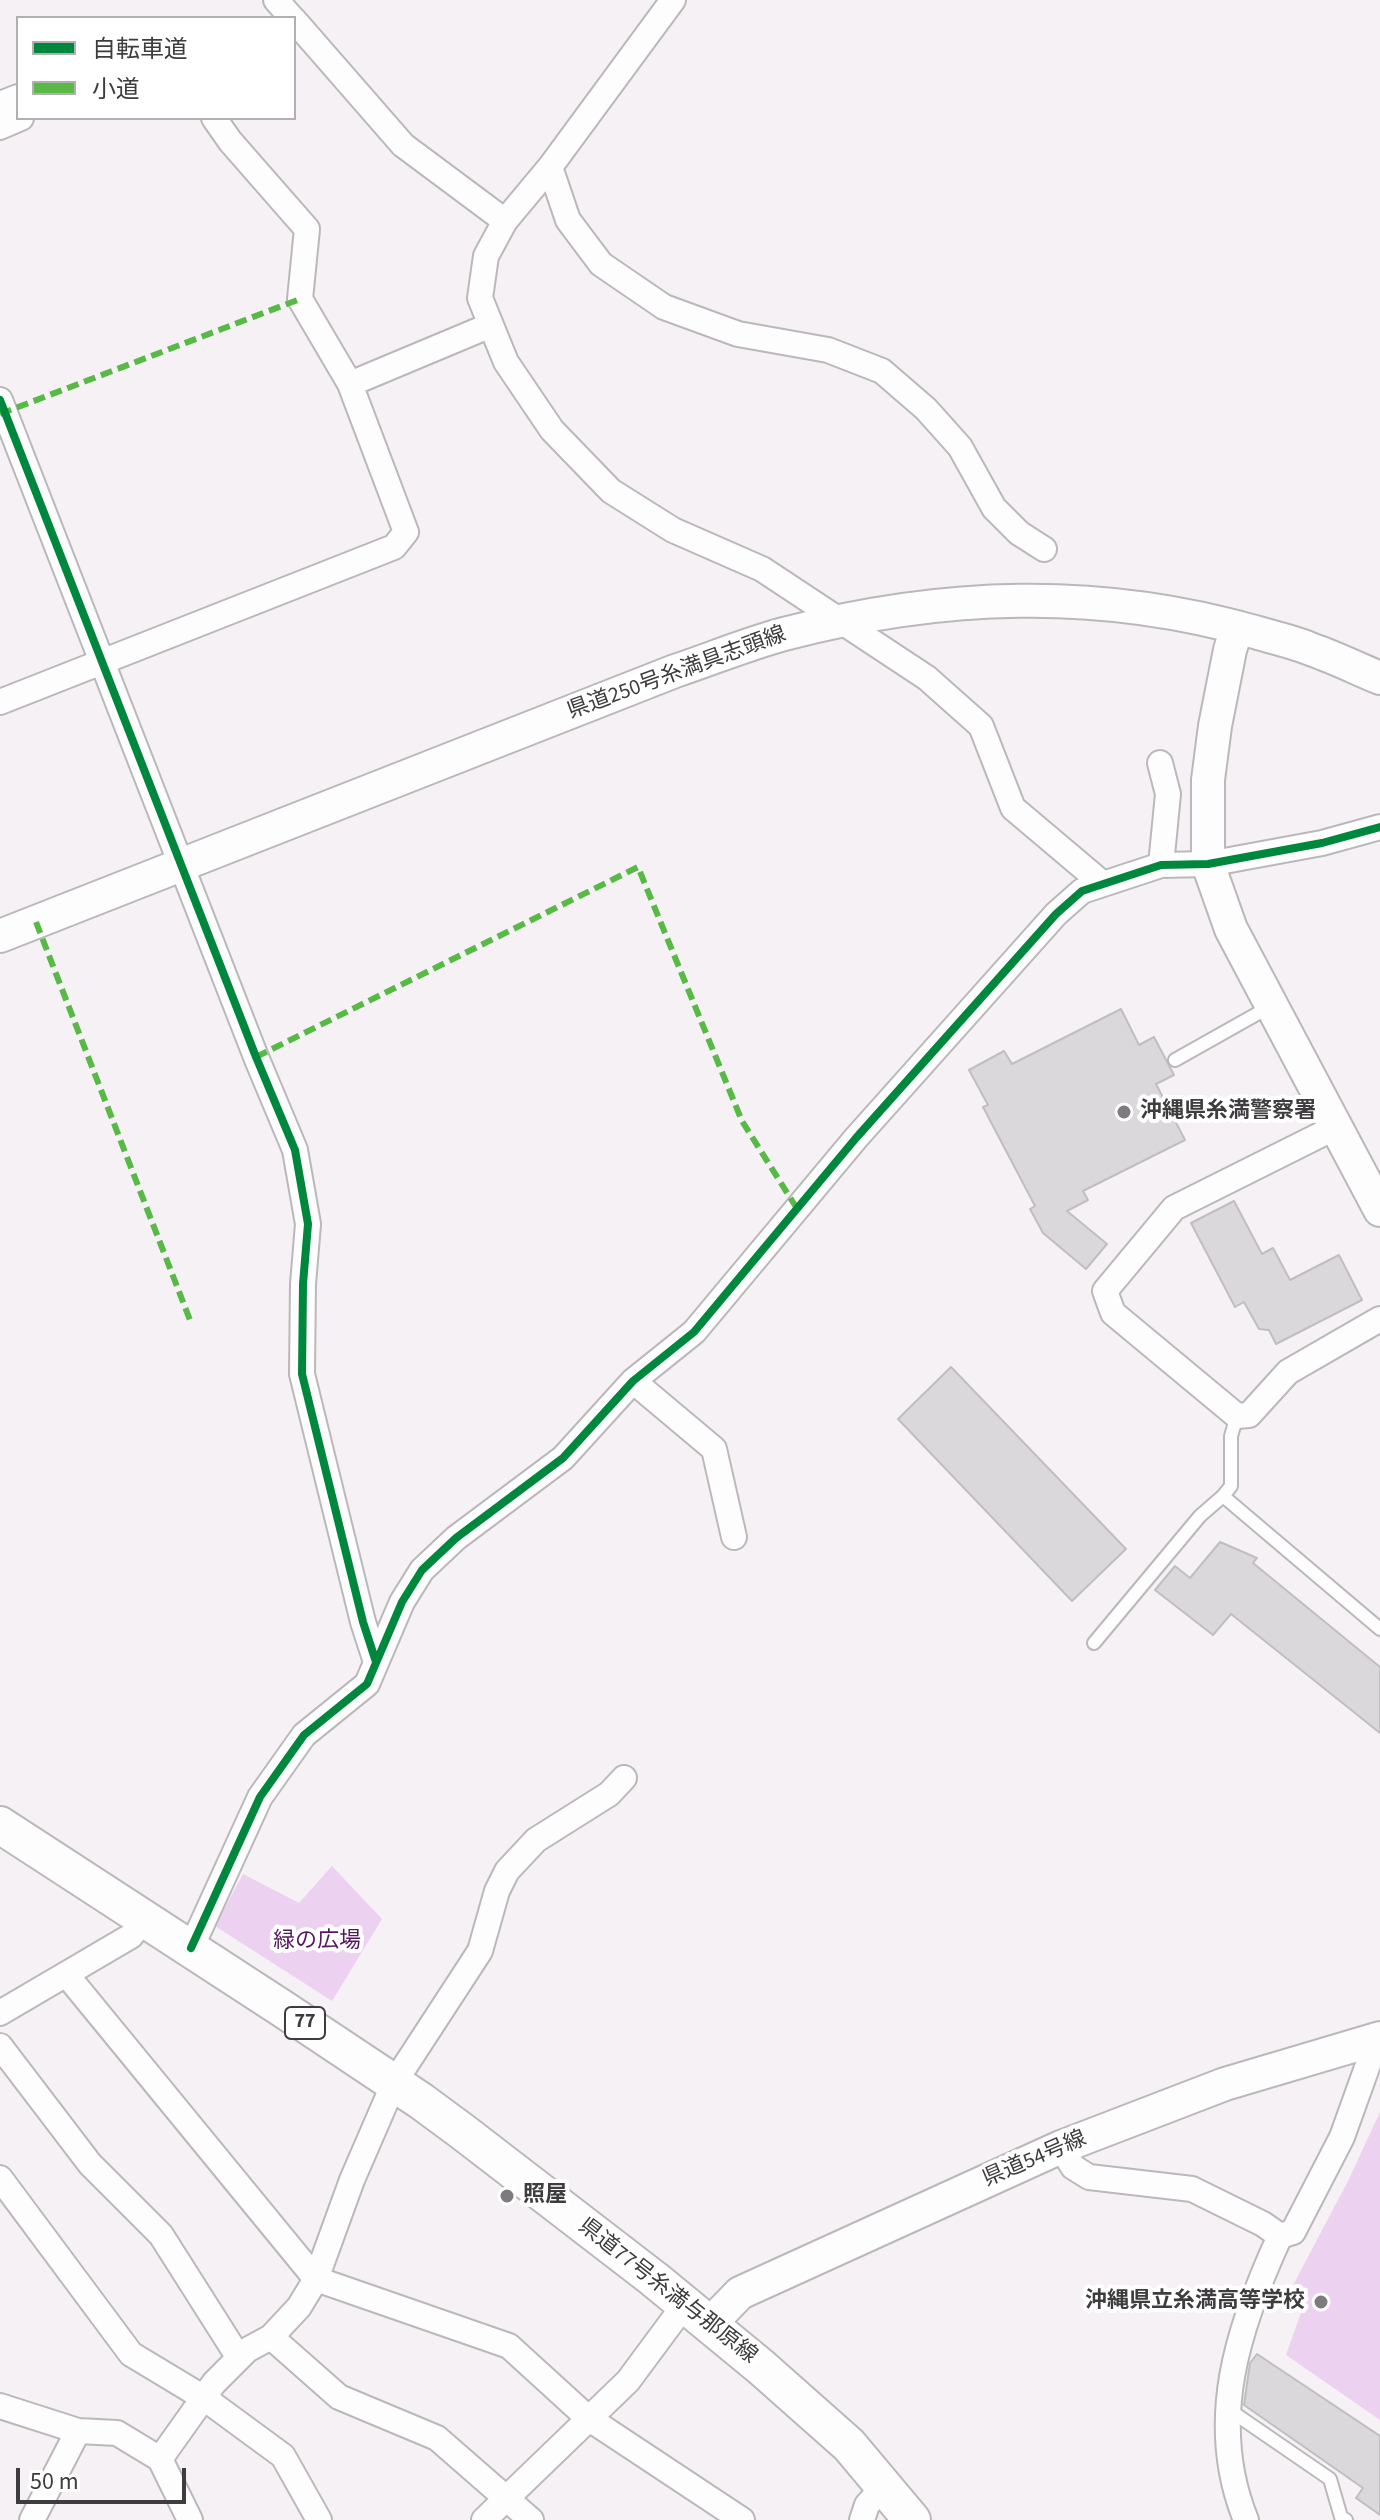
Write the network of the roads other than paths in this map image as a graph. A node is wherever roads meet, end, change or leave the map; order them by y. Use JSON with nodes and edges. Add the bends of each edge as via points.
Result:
{"nodes":[{"id":1,"x":276,"y":0,"type":"edge"},
{"id":2,"x":673,"y":0,"type":"edge"},
{"id":3,"x":290,"y":16,"type":"edge"},
{"id":4,"x":296,"y":22,"type":"edge"},
{"id":5,"x":215,"y":120,"type":"edge"},
{"id":6,"x":550,"y":167,"type":"junction"},
{"id":7,"x":505,"y":221,"type":"junction"},
{"id":8,"x":491,"y":325,"type":"junction"},
{"id":9,"x":350,"y":384,"type":"junction"},
{"id":10,"x":0,"y":400,"type":"edge"},
{"id":11,"x":1044,"y":549,"type":"dead end"},
{"id":12,"x":839,"y":621,"type":"junction"},
{"id":13,"x":1237,"y":627,"type":"junction"},
{"id":14,"x":103,"y":661,"type":"junction"},
{"id":15,"x":1380,"y":678,"type":"edge"},
{"id":16,"x":0,"y":702,"type":"edge"},
{"id":17,"x":1160,"y":763,"type":"dead end"},
{"id":18,"x":1380,"y":827,"type":"edge"},
{"id":19,"x":1208,"y":864,"type":"junction"},
{"id":20,"x":181,"y":865,"type":"junction"},
{"id":21,"x":1161,"y":865,"type":"junction"},
{"id":22,"x":1103,"y":884,"type":"junction"},
{"id":23,"x":0,"y":936,"type":"edge"},
{"id":24,"x":1271,"y":1006,"type":"junction"},
{"id":25,"x":1175,"y":1060,"type":"dead end"},
{"id":26,"x":1336,"y":1127,"type":"junction"},
{"id":27,"x":1380,"y":1210,"type":"edge"},
{"id":28,"x":1380,"y":1319,"type":"edge"},
{"id":29,"x":633,"y":1381,"type":"junction"},
{"id":30,"x":1237,"y":1416,"type":"junction"},
{"id":31,"x":1223,"y":1496,"type":"junction"},
{"id":32,"x":734,"y":1537,"type":"dead end"},
{"id":33,"x":1380,"y":1629,"type":"edge"},
{"id":34,"x":1094,"y":1643,"type":"dead end"},
{"id":35,"x":376,"y":1662,"type":"junction"},
{"id":36,"x":624,"y":1778,"type":"dead end"},
{"id":37,"x":0,"y":1825,"type":"edge"},
{"id":38,"x":145,"y":1918,"type":"junction"},
{"id":39,"x":191,"y":1948,"type":"junction"},
{"id":40,"x":66,"y":1974,"type":"junction"},
{"id":41,"x":0,"y":2013,"type":"edge"},
{"id":42,"x":1380,"y":2038,"type":"edge"},
{"id":43,"x":0,"y":2046,"type":"edge"},
{"id":44,"x":394,"y":2083,"type":"junction"},
{"id":45,"x":1061,"y":2147,"type":"junction"},
{"id":46,"x":0,"y":2178,"type":"edge"},
{"id":47,"x":1280,"y":2236,"type":"junction"},
{"id":48,"x":316,"y":2279,"type":"junction"},
{"id":49,"x":698,"y":2314,"type":"junction"},
{"id":50,"x":271,"y":2337,"type":"junction"},
{"id":51,"x":239,"y":2358,"type":"junction"},
{"id":52,"x":204,"y":2398,"type":"junction"},
{"id":53,"x":0,"y":2406,"type":"edge"},
{"id":54,"x":1228,"y":2409,"type":"junction"},
{"id":55,"x":588,"y":2418,"type":"junction"},
{"id":56,"x":78,"y":2431,"type":"junction"},
{"id":57,"x":160,"y":2459,"type":"junction"},
{"id":58,"x":884,"y":2486,"type":"junction"},
{"id":59,"x":506,"y":2499,"type":"junction"},
{"id":60,"x":32,"y":2520,"type":"edge"},
{"id":61,"x":190,"y":2520,"type":"edge"},
{"id":62,"x":319,"y":2520,"type":"edge"},
{"id":63,"x":484,"y":2520,"type":"edge"},
{"id":64,"x":531,"y":2520,"type":"edge"},
{"id":65,"x":742,"y":2520,"type":"edge"},
{"id":66,"x":862,"y":2520,"type":"edge"},
{"id":67,"x":912,"y":2520,"type":"edge"},
{"id":68,"x":1246,"y":2520,"type":"edge"},
{"id":69,"x":1346,"y":2520,"type":"edge"}],
"edges":[{"from":1,"to":3,"type":"street"},
{"from":2,"to":6,"type":"street"},
{"from":4,"to":7,"type":"street","via":[[403,145]]},
{"from":5,"to":9,"type":"street","via":[[307,229],[300,299]]},
{"from":6,"to":7,"type":"street"},
{"from":6,"to":11,"type":"street","via":[[568,220],[601,264],[664,307],[738,334],[828,350],[882,371],[960,447],[994,508]]},
{"from":7,"to":8,"type":"street","via":[[486,256],[480,298]]},
{"from":8,"to":9,"type":"street"},
{"from":8,"to":12,"type":"street","via":[[506,362],[552,430],[611,491],[673,530],[762,569]]},
{"from":9,"to":14,"type":"street","via":[[406,532],[394,547]]},
{"from":10,"to":14,"type":"street"},
{"from":12,"to":13,"type":"main road","name":"県道250号糸満具志頭線","via":[[950,603],[1054,600],[1104,602]]},
{"from":12,"to":20,"type":"main road","name":"県道250号糸満具志頭線","via":[[675,671]]},
{"from":12,"to":22,"type":"street","via":[[927,678],[981,726],[1013,808]]},
{"from":13,"to":15,"type":"main road","name":"県道250号糸満具志頭線","via":[[1311,648]]},
{"from":13,"to":19,"type":"main road","via":[[1208,780]]},
{"from":14,"to":16,"type":"street"},
{"from":14,"to":20,"type":"street"},
{"from":17,"to":21,"type":"street","via":[[1168,794]]},
{"from":18,"to":19,"type":"street"},
{"from":19,"to":21,"type":"street"},
{"from":19,"to":24,"type":"main road","via":[[1231,929]]},
{"from":20,"to":23,"type":"main road","name":"県道250号糸満具志頭線"},
{"from":20,"to":35,"type":"street","via":[[295,1150],[308,1224],[302,1374]]},
{"from":21,"to":22,"type":"street"},
{"from":22,"to":29,"type":"street","via":[[1082,891],[1056,914],[806,1195],[694,1332]]},
{"from":24,"to":25,"type":"lane"},
{"from":24,"to":26,"type":"main road"},
{"from":26,"to":27,"type":"main road"},
{"from":26,"to":30,"type":"street","via":[[1174,1208],[1105,1291],[1113,1313]]},
{"from":28,"to":30,"type":"street","via":[[1288,1372],[1249,1415]]},
{"from":29,"to":32,"type":"street","via":[[714,1449]]},
{"from":29,"to":35,"type":"street","via":[[563,1458],[422,1570]]},
{"from":30,"to":31,"type":"lane","via":[[1231,1436],[1231,1486]]},
{"from":31,"to":33,"type":"lane"},
{"from":31,"to":34,"type":"lane","via":[[1200,1516]]},
{"from":35,"to":39,"type":"street","via":[[367,1684],[304,1735],[260,1797]]},
{"from":36,"to":44,"type":"street","via":[[609,1794],[536,1840],[507,1871],[480,1951]]},
{"from":37,"to":38,"type":"main road","name":"県道77号糸満与那原線","number":"77"},
{"from":38,"to":39,"type":"main road","name":"県道77号糸満与那原線","number":"77"},
{"from":38,"to":40,"type":"street","via":[[131,1936]]},
{"from":39,"to":44,"type":"main road","name":"県道77号糸満与那原線","number":"77"},
{"from":40,"to":41,"type":"street"},
{"from":40,"to":48,"type":"street"},
{"from":42,"to":45,"type":"main road","name":"県道54号線","via":[[1225,2084]]},
{"from":42,"to":47,"type":"street","via":[[1342,2137],[1293,2232]]},
{"from":43,"to":51,"type":"street","via":[[90,2164],[161,2235]]},
{"from":44,"to":48,"type":"street"},
{"from":44,"to":49,"type":"main road","name":"県道77号糸満与那原線","number":"77"},
{"from":45,"to":47,"type":"street","via":[[1073,2167],[1089,2177],[1192,2189]]},
{"from":45,"to":49,"type":"main road","name":"県道54号線"},
{"from":46,"to":52,"type":"street","via":[[131,2354]]},
{"from":47,"to":54,"type":"street","via":[[1241,2336]]},
{"from":48,"to":50,"type":"street"},
{"from":48,"to":55,"type":"street","via":[[509,2346]]},
{"from":49,"to":55,"type":"street"},
{"from":49,"to":58,"type":"main road","name":"県道77号糸満与那原線","number":"77","via":[[849,2445]]},
{"from":50,"to":51,"type":"street"},
{"from":50,"to":59,"type":"street","via":[[339,2397],[437,2438]]},
{"from":51,"to":52,"type":"street"},
{"from":52,"to":57,"type":"street"},
{"from":52,"to":62,"type":"street","via":[[283,2456]]},
{"from":53,"to":56,"type":"street"},
{"from":54,"to":68,"type":"street","via":[[1227,2449]]},
{"from":54,"to":69,"type":"lane","via":[[1330,2479]]},
{"from":55,"to":59,"type":"street"},
{"from":55,"to":65,"type":"street"},
{"from":56,"to":57,"type":"street","via":[[117,2433]]},
{"from":56,"to":60,"type":"street"},
{"from":57,"to":61,"type":"street"},
{"from":58,"to":66,"type":"street"},
{"from":58,"to":67,"type":"main road","name":"県道77号糸満与那原線","number":"77"},
{"from":59,"to":63,"type":"street"},
{"from":59,"to":64,"type":"street"}]}
